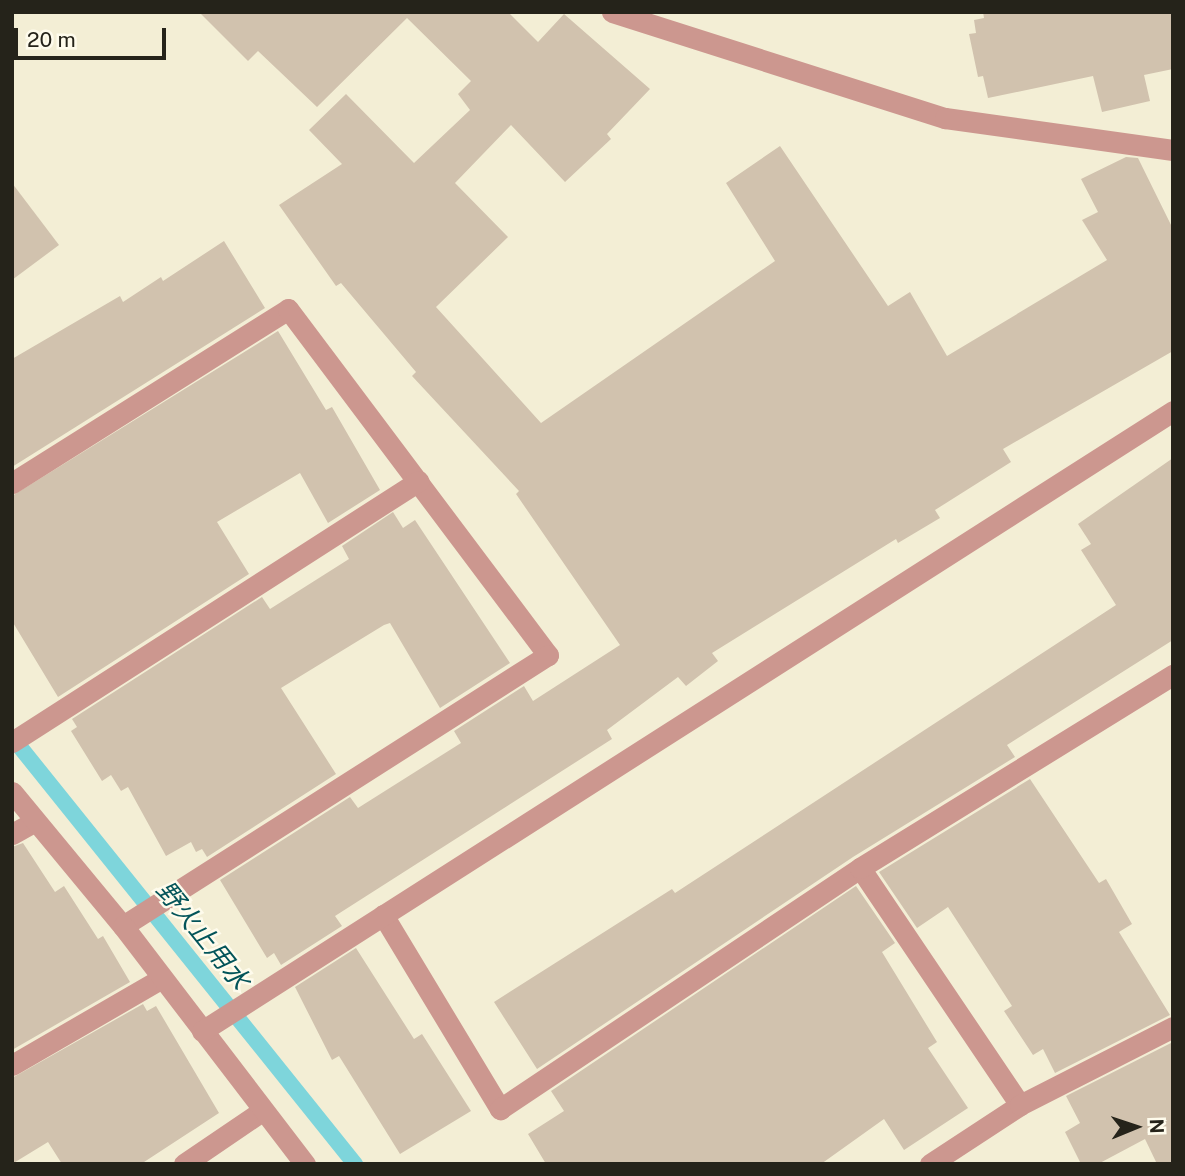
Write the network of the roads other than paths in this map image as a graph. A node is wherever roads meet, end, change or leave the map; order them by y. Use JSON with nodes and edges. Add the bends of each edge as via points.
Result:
{"nodes":[{"id":1,"x":612,"y":12,"type":"edge"},
{"id":2,"x":1173,"y":150,"type":"edge"},
{"id":3,"x":1173,"y":411,"type":"edge"},
{"id":4,"x":418,"y":481,"type":"junction"},
{"id":5,"x":12,"y":483,"type":"edge"},
{"id":6,"x":1173,"y":675,"type":"edge"},
{"id":7,"x":12,"y":742,"type":"edge"},
{"id":8,"x":12,"y":792,"type":"edge"},
{"id":9,"x":35,"y":821,"type":"junction"},
{"id":10,"x":12,"y":834,"type":"edge"},
{"id":11,"x":860,"y":868,"type":"junction"},
{"id":12,"x":383,"y":915,"type":"junction"},
{"id":13,"x":128,"y":922,"type":"junction"},
{"id":14,"x":162,"y":978,"type":"junction"},
{"id":15,"x":209,"y":1026,"type":"junction"},
{"id":16,"x":1173,"y":1027,"type":"edge"},
{"id":17,"x":12,"y":1065,"type":"edge"},
{"id":18,"x":1020,"y":1105,"type":"junction"},
{"id":19,"x":262,"y":1111,"type":"junction"},
{"id":20,"x":184,"y":1164,"type":"edge"},
{"id":21,"x":305,"y":1164,"type":"edge"},
{"id":22,"x":930,"y":1164,"type":"edge"}],
"edges":[{"from":1,"to":2,"type":"street","via":[[945,118]]},
{"from":3,"to":12,"type":"street"},
{"from":4,"to":5,"type":"street","via":[[288,309]]},
{"from":4,"to":7,"type":"street"},
{"from":4,"to":13,"type":"street","via":[[548,654]]},
{"from":6,"to":11,"type":"street"},
{"from":8,"to":9,"type":"street"},
{"from":9,"to":10,"type":"street"},
{"from":9,"to":13,"type":"street"},
{"from":11,"to":12,"type":"street","via":[[500,1109]]},
{"from":11,"to":18,"type":"street"},
{"from":12,"to":15,"type":"street"},
{"from":13,"to":14,"type":"street"},
{"from":14,"to":15,"type":"street"},
{"from":14,"to":17,"type":"street"},
{"from":15,"to":19,"type":"street"},
{"from":16,"to":18,"type":"street"},
{"from":18,"to":22,"type":"street"},
{"from":19,"to":20,"type":"street"},
{"from":19,"to":21,"type":"street"}]}
